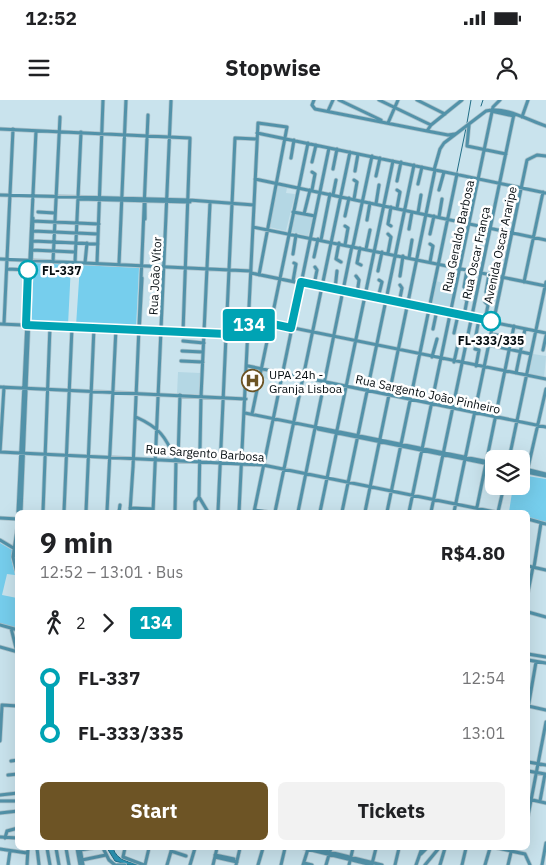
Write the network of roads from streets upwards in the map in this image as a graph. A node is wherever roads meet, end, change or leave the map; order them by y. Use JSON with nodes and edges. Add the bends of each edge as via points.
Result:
{"nodes":[{"id":1,"x":104,"y":100,"type":"edge"},
{"id":2,"x":126,"y":100,"type":"edge"},
{"id":3,"x":314,"y":100,"type":"edge"},
{"id":4,"x":333,"y":100,"type":"edge"},
{"id":5,"x":339,"y":100,"type":"edge"},
{"id":6,"x":379,"y":100,"type":"edge"},
{"id":7,"x":398,"y":100,"type":"edge"},
{"id":8,"x":417,"y":100,"type":"edge"},
{"id":9,"x":500,"y":100,"type":"edge"},
{"id":10,"x":528,"y":100,"type":"edge"},
{"id":11,"x":171,"y":101,"type":"edge"},
{"id":12,"x":460,"y":101,"type":"edge"},
{"id":13,"x":395,"y":107,"type":"junction"},
{"id":14,"x":491,"y":110,"type":"junction"},
{"id":15,"x":328,"y":111,"type":"junction"},
{"id":16,"x":446,"y":114,"type":"junction"},
{"id":17,"x":148,"y":115,"type":"dead end"},
{"id":18,"x":517,"y":116,"type":"junction"},
{"id":19,"x":60,"y":117,"type":"dead end"},
{"id":20,"x":385,"y":122,"type":"junction"},
{"id":21,"x":431,"y":125,"type":"junction"},
{"id":22,"x":469,"y":125,"type":"junction"},
{"id":23,"x":546,"y":126,"type":"edge"},
{"id":24,"x":13,"y":128,"type":"junction"},
{"id":25,"x":0,"y":129,"type":"edge"},
{"id":26,"x":36,"y":131,"type":"junction"},
{"id":27,"x":60,"y":131,"type":"junction"},
{"id":28,"x":427,"y":131,"type":"junction"},
{"id":29,"x":81,"y":132,"type":"junction"},
{"id":30,"x":102,"y":133,"type":"junction"},
{"id":31,"x":257,"y":133,"type":"junction"},
{"id":32,"x":124,"y":134,"type":"junction"},
{"id":33,"x":147,"y":136,"type":"junction"},
{"id":34,"x":170,"y":136,"type":"junction"},
{"id":35,"x":449,"y":137,"type":"junction"},
{"id":36,"x":286,"y":138,"type":"junction"},
{"id":37,"x":257,"y":139,"type":"junction"},
{"id":38,"x":294,"y":140,"type":"junction"},
{"id":39,"x":308,"y":143,"type":"junction"},
{"id":40,"x":316,"y":145,"type":"junction"},
{"id":41,"x":329,"y":148,"type":"junction"},
{"id":42,"x":337,"y":149,"type":"junction"},
{"id":43,"x":485,"y":150,"type":"junction"},
{"id":44,"x":350,"y":152,"type":"junction"},
{"id":45,"x":358,"y":154,"type":"junction"},
{"id":46,"x":506,"y":154,"type":"junction"},
{"id":47,"x":372,"y":156,"type":"junction"},
{"id":48,"x":546,"y":156,"type":"edge"},
{"id":49,"x":291,"y":158,"type":"dead end"},
{"id":50,"x":380,"y":158,"type":"junction"},
{"id":51,"x":393,"y":161,"type":"junction"},
{"id":52,"x":312,"y":162,"type":"dead end"},
{"id":53,"x":401,"y":162,"type":"junction"},
{"id":54,"x":414,"y":165,"type":"junction"},
{"id":55,"x":422,"y":167,"type":"junction"},
{"id":56,"x":333,"y":169,"type":"dead end"},
{"id":57,"x":435,"y":170,"type":"junction"},
{"id":58,"x":355,"y":171,"type":"dead end"},
{"id":59,"x":312,"y":172,"type":"dead end"},
{"id":60,"x":444,"y":172,"type":"junction"},
{"id":61,"x":457,"y":174,"type":"junction"},
{"id":62,"x":376,"y":176,"type":"dead end"},
{"id":63,"x":479,"y":178,"type":"junction"},
{"id":64,"x":255,"y":179,"type":"junction"},
{"id":65,"x":336,"y":180,"type":"dead end"},
{"id":66,"x":354,"y":180,"type":"dead end"},
{"id":67,"x":397,"y":181,"type":"dead end"},
{"id":68,"x":278,"y":183,"type":"junction"},
{"id":69,"x":500,"y":183,"type":"junction"},
{"id":70,"x":418,"y":184,"type":"dead end"},
{"id":71,"x":379,"y":185,"type":"dead end"},
{"id":72,"x":298,"y":188,"type":"junction"},
{"id":73,"x":522,"y":188,"type":"junction"},
{"id":74,"x":311,"y":190,"type":"junction"},
{"id":75,"x":397,"y":190,"type":"dead end"},
{"id":76,"x":439,"y":190,"type":"dead end"},
{"id":77,"x":320,"y":192,"type":"junction"},
{"id":78,"x":544,"y":192,"type":"edge"},
{"id":79,"x":0,"y":194,"type":"edge"},
{"id":80,"x":11,"y":195,"type":"junction"},
{"id":81,"x":33,"y":195,"type":"junction"},
{"id":82,"x":56,"y":195,"type":"junction"},
{"id":83,"x":332,"y":195,"type":"junction"},
{"id":84,"x":421,"y":195,"type":"dead end"},
{"id":85,"x":341,"y":197,"type":"junction"},
{"id":86,"x":79,"y":198,"type":"junction"},
{"id":87,"x":349,"y":198,"type":"junction"},
{"id":88,"x":100,"y":199,"type":"junction"},
{"id":89,"x":122,"y":199,"type":"junction"},
{"id":90,"x":144,"y":199,"type":"junction"},
{"id":91,"x":354,"y":199,"type":"junction"},
{"id":92,"x":442,"y":199,"type":"dead end"},
{"id":93,"x":167,"y":201,"type":"junction"},
{"id":94,"x":190,"y":201,"type":"junction"},
{"id":95,"x":363,"y":201,"type":"junction"},
{"id":96,"x":210,"y":203,"type":"junction"},
{"id":97,"x":370,"y":203,"type":"junction"},
{"id":98,"x":232,"y":204,"type":"junction"},
{"id":99,"x":376,"y":204,"type":"junction"},
{"id":100,"x":254,"y":205,"type":"junction"},
{"id":101,"x":384,"y":206,"type":"junction"},
{"id":102,"x":391,"y":207,"type":"junction"},
{"id":103,"x":397,"y":208,"type":"junction"},
{"id":104,"x":405,"y":210,"type":"junction"},
{"id":105,"x":38,"y":212,"type":"dead end"},
{"id":106,"x":293,"y":212,"type":"junction"},
{"id":107,"x":412,"y":212,"type":"junction"},
{"id":108,"x":55,"y":213,"type":"junction"},
{"id":109,"x":418,"y":213,"type":"junction"},
{"id":110,"x":304,"y":214,"type":"junction"},
{"id":111,"x":426,"y":214,"type":"junction"},
{"id":112,"x":315,"y":216,"type":"junction"},
{"id":113,"x":345,"y":216,"type":"dead end"},
{"id":114,"x":434,"y":216,"type":"junction"},
{"id":115,"x":439,"y":218,"type":"junction"},
{"id":116,"x":448,"y":219,"type":"junction"},
{"id":117,"x":367,"y":220,"type":"dead end"},
{"id":118,"x":33,"y":221,"type":"junction"},
{"id":119,"x":55,"y":222,"type":"junction"},
{"id":120,"x":77,"y":223,"type":"junction"},
{"id":121,"x":469,"y":223,"type":"junction"},
{"id":122,"x":99,"y":224,"type":"junction"},
{"id":123,"x":345,"y":226,"type":"dead end"},
{"id":124,"x":391,"y":226,"type":"dead end"},
{"id":125,"x":253,"y":227,"type":"junction"},
{"id":126,"x":409,"y":228,"type":"dead end"},
{"id":127,"x":490,"y":228,"type":"junction"},
{"id":128,"x":268,"y":229,"type":"junction"},
{"id":129,"x":370,"y":230,"type":"dead end"},
{"id":130,"x":34,"y":231,"type":"junction"},
{"id":131,"x":54,"y":232,"type":"junction"},
{"id":132,"x":512,"y":232,"type":"junction"},
{"id":133,"x":76,"y":233,"type":"junction"},
{"id":134,"x":288,"y":233,"type":"junction"},
{"id":135,"x":98,"y":234,"type":"junction"},
{"id":136,"x":388,"y":234,"type":"dead end"},
{"id":137,"x":430,"y":234,"type":"dead end"},
{"id":138,"x":296,"y":235,"type":"junction"},
{"id":139,"x":533,"y":237,"type":"junction"},
{"id":140,"x":310,"y":238,"type":"junction"},
{"id":141,"x":319,"y":239,"type":"junction"},
{"id":142,"x":412,"y":240,"type":"dead end"},
{"id":143,"x":546,"y":240,"type":"edge"},
{"id":144,"x":33,"y":241,"type":"junction"},
{"id":145,"x":54,"y":242,"type":"junction"},
{"id":146,"x":76,"y":242,"type":"junction"},
{"id":147,"x":331,"y":242,"type":"junction"},
{"id":148,"x":87,"y":243,"type":"junction"},
{"id":149,"x":98,"y":244,"type":"junction"},
{"id":150,"x":339,"y":244,"type":"junction"},
{"id":151,"x":345,"y":244,"type":"junction"},
{"id":152,"x":430,"y":244,"type":"dead end"},
{"id":153,"x":352,"y":246,"type":"junction"},
{"id":154,"x":360,"y":248,"type":"junction"},
{"id":155,"x":366,"y":249,"type":"junction"},
{"id":156,"x":32,"y":250,"type":"junction"},
{"id":157,"x":374,"y":250,"type":"junction"},
{"id":158,"x":53,"y":251,"type":"junction"},
{"id":159,"x":75,"y":252,"type":"junction"},
{"id":160,"x":382,"y":252,"type":"junction"},
{"id":161,"x":388,"y":253,"type":"junction"},
{"id":162,"x":293,"y":254,"type":"dead end"},
{"id":163,"x":396,"y":255,"type":"junction"},
{"id":164,"x":403,"y":256,"type":"junction"},
{"id":165,"x":314,"y":257,"type":"dead end"},
{"id":166,"x":409,"y":258,"type":"junction"},
{"id":167,"x":0,"y":259,"type":"edge"},
{"id":168,"x":417,"y":259,"type":"junction"},
{"id":169,"x":7,"y":260,"type":"junction"},
{"id":170,"x":30,"y":261,"type":"junction"},
{"id":171,"x":53,"y":262,"type":"junction"},
{"id":172,"x":341,"y":262,"type":"dead end"},
{"id":173,"x":430,"y":262,"type":"junction"},
{"id":174,"x":75,"y":263,"type":"junction"},
{"id":175,"x":85,"y":263,"type":"junction"},
{"id":176,"x":294,"y":263,"type":"dead end"},
{"id":177,"x":439,"y":263,"type":"junction"},
{"id":178,"x":97,"y":264,"type":"junction"},
{"id":179,"x":119,"y":264,"type":"junction"},
{"id":180,"x":361,"y":265,"type":"dead end"},
{"id":181,"x":142,"y":266,"type":"junction"},
{"id":182,"x":164,"y":266,"type":"junction"},
{"id":183,"x":186,"y":267,"type":"junction"},
{"id":184,"x":315,"y":267,"type":"dead end"},
{"id":185,"x":207,"y":268,"type":"junction"},
{"id":186,"x":460,"y":268,"type":"junction"},
{"id":187,"x":7,"y":269,"type":"junction"},
{"id":188,"x":229,"y":269,"type":"junction"},
{"id":189,"x":28,"y":270,"type":"junction"},
{"id":190,"x":467,"y":270,"type":"junction"},
{"id":191,"x":337,"y":271,"type":"dead end"},
{"id":192,"x":378,"y":271,"type":"dead end"},
{"id":193,"x":251,"y":272,"type":"junction"},
{"id":194,"x":481,"y":273,"type":"junction"},
{"id":195,"x":259,"y":274,"type":"junction"},
{"id":196,"x":489,"y":274,"type":"junction"},
{"id":197,"x":356,"y":276,"type":"dead end"},
{"id":198,"x":400,"y":276,"type":"dead end"},
{"id":199,"x":502,"y":276,"type":"junction"},
{"id":200,"x":279,"y":278,"type":"junction"},
{"id":201,"x":379,"y":280,"type":"dead end"},
{"id":202,"x":293,"y":281,"type":"junction"},
{"id":203,"x":301,"y":282,"type":"junction"},
{"id":204,"x":524,"y":282,"type":"junction"},
{"id":205,"x":314,"y":285,"type":"junction"},
{"id":206,"x":400,"y":285,"type":"dead end"},
{"id":207,"x":546,"y":285,"type":"edge"},
{"id":208,"x":322,"y":287,"type":"junction"},
{"id":209,"x":467,"y":289,"type":"dead end"},
{"id":210,"x":335,"y":290,"type":"junction"},
{"id":211,"x":344,"y":291,"type":"junction"},
{"id":212,"x":486,"y":292,"type":"dead end"},
{"id":213,"x":357,"y":294,"type":"junction"},
{"id":214,"x":365,"y":295,"type":"junction"},
{"id":215,"x":378,"y":298,"type":"junction"},
{"id":216,"x":464,"y":298,"type":"dead end"},
{"id":217,"x":386,"y":300,"type":"junction"},
{"id":218,"x":485,"y":302,"type":"dead end"},
{"id":219,"x":399,"y":303,"type":"junction"},
{"id":220,"x":408,"y":304,"type":"junction"},
{"id":221,"x":429,"y":309,"type":"junction"},
{"id":222,"x":436,"y":310,"type":"junction"},
{"id":223,"x":450,"y":313,"type":"junction"},
{"id":224,"x":458,"y":315,"type":"junction"},
{"id":225,"x":464,"y":316,"type":"junction"},
{"id":226,"x":472,"y":318,"type":"junction"},
{"id":227,"x":250,"y":319,"type":"junction"},
{"id":228,"x":479,"y":319,"type":"junction"},
{"id":229,"x":485,"y":320,"type":"junction"},
{"id":230,"x":493,"y":322,"type":"junction"},
{"id":231,"x":270,"y":323,"type":"junction"},
{"id":232,"x":2,"y":324,"type":"edge"},
{"id":233,"x":28,"y":325,"type":"junction"},
{"id":234,"x":50,"y":326,"type":"junction"},
{"id":235,"x":514,"y":326,"type":"junction"},
{"id":236,"x":72,"y":327,"type":"junction"},
{"id":237,"x":94,"y":327,"type":"junction"},
{"id":238,"x":116,"y":328,"type":"junction"},
{"id":239,"x":291,"y":328,"type":"junction"},
{"id":240,"x":138,"y":329,"type":"junction"},
{"id":241,"x":433,"y":329,"type":"dead end"},
{"id":242,"x":525,"y":329,"type":"junction"},
{"id":243,"x":161,"y":331,"type":"junction"},
{"id":244,"x":535,"y":331,"type":"junction"},
{"id":245,"x":183,"y":332,"type":"junction"},
{"id":246,"x":313,"y":332,"type":"junction"},
{"id":247,"x":205,"y":333,"type":"junction"},
{"id":248,"x":454,"y":333,"type":"dead end"},
{"id":249,"x":226,"y":334,"type":"junction"},
{"id":250,"x":491,"y":334,"type":"junction"},
{"id":251,"x":546,"y":334,"type":"edge"},
{"id":252,"x":249,"y":335,"type":"junction"},
{"id":253,"x":334,"y":336,"type":"junction"},
{"id":254,"x":480,"y":337,"type":"dead end"},
{"id":255,"x":512,"y":338,"type":"junction"},
{"id":256,"x":437,"y":339,"type":"dead end"},
{"id":257,"x":356,"y":341,"type":"junction"},
{"id":258,"x":183,"y":342,"type":"dead end"},
{"id":259,"x":204,"y":343,"type":"junction"},
{"id":260,"x":458,"y":344,"type":"dead end"},
{"id":261,"x":377,"y":345,"type":"junction"},
{"id":262,"x":488,"y":345,"type":"junction"},
{"id":263,"x":476,"y":349,"type":"dead end"},
{"id":264,"x":398,"y":350,"type":"junction"},
{"id":265,"x":510,"y":350,"type":"junction"},
{"id":266,"x":543,"y":350,"type":"dead end"},
{"id":267,"x":182,"y":351,"type":"dead end"},
{"id":268,"x":204,"y":352,"type":"junction"},
{"id":269,"x":520,"y":352,"type":"junction"},
{"id":270,"x":419,"y":354,"type":"junction"},
{"id":271,"x":531,"y":354,"type":"junction"},
{"id":272,"x":432,"y":357,"type":"junction"},
{"id":273,"x":440,"y":358,"type":"junction"},
{"id":274,"x":181,"y":361,"type":"dead end"},
{"id":275,"x":203,"y":362,"type":"junction"},
{"id":276,"x":454,"y":362,"type":"junction"},
{"id":277,"x":463,"y":364,"type":"junction"},
{"id":278,"x":248,"y":366,"type":"junction"},
{"id":279,"x":476,"y":366,"type":"junction"},
{"id":280,"x":261,"y":368,"type":"junction"},
{"id":281,"x":484,"y":368,"type":"junction"},
{"id":282,"x":505,"y":371,"type":"junction"},
{"id":283,"x":282,"y":372,"type":"junction"},
{"id":284,"x":516,"y":373,"type":"junction"},
{"id":285,"x":526,"y":375,"type":"junction"},
{"id":286,"x":303,"y":377,"type":"junction"},
{"id":287,"x":546,"y":379,"type":"edge"},
{"id":288,"x":325,"y":381,"type":"junction"},
{"id":289,"x":346,"y":385,"type":"junction"},
{"id":290,"x":2,"y":387,"type":"edge"},
{"id":291,"x":25,"y":388,"type":"junction"},
{"id":292,"x":546,"y":389,"type":"edge"},
{"id":293,"x":48,"y":390,"type":"junction"},
{"id":294,"x":367,"y":390,"type":"junction"},
{"id":295,"x":69,"y":391,"type":"junction"},
{"id":296,"x":91,"y":392,"type":"junction"},
{"id":297,"x":113,"y":392,"type":"junction"},
{"id":298,"x":136,"y":394,"type":"junction"},
{"id":299,"x":158,"y":394,"type":"junction"},
{"id":300,"x":389,"y":394,"type":"junction"},
{"id":301,"x":2,"y":396,"type":"edge"},
{"id":302,"x":180,"y":396,"type":"junction"},
{"id":303,"x":201,"y":397,"type":"junction"},
{"id":304,"x":223,"y":398,"type":"junction"},
{"id":305,"x":246,"y":399,"type":"junction"},
{"id":306,"x":410,"y":399,"type":"junction"},
{"id":307,"x":431,"y":403,"type":"junction"},
{"id":308,"x":1,"y":405,"type":"edge"},
{"id":309,"x":452,"y":408,"type":"junction"},
{"id":310,"x":245,"y":413,"type":"junction"},
{"id":311,"x":476,"y":413,"type":"junction"},
{"id":312,"x":1,"y":414,"type":"edge"},
{"id":313,"x":252,"y":414,"type":"junction"},
{"id":314,"x":136,"y":417,"type":"junction"},
{"id":315,"x":497,"y":417,"type":"junction"},
{"id":316,"x":273,"y":418,"type":"junction"},
{"id":317,"x":517,"y":421,"type":"junction"},
{"id":318,"x":294,"y":423,"type":"junction"},
{"id":319,"x":1,"y":424,"type":"edge"},
{"id":320,"x":538,"y":426,"type":"junction"},
{"id":321,"x":315,"y":427,"type":"junction"},
{"id":322,"x":546,"y":427,"type":"edge"},
{"id":323,"x":157,"y":428,"type":"junction"},
{"id":324,"x":337,"y":432,"type":"junction"},
{"id":325,"x":358,"y":436,"type":"junction"},
{"id":326,"x":380,"y":441,"type":"junction"},
{"id":327,"x":401,"y":445,"type":"junction"},
{"id":328,"x":422,"y":450,"type":"junction"},
{"id":329,"x":489,"y":450,"type":"edge"},
{"id":330,"x":511,"y":450,"type":"edge"},
{"id":331,"x":0,"y":452,"type":"edge"},
{"id":332,"x":22,"y":453,"type":"junction"},
{"id":333,"x":45,"y":454,"type":"junction"},
{"id":334,"x":443,"y":454,"type":"junction"},
{"id":335,"x":66,"y":455,"type":"junction"},
{"id":336,"x":89,"y":456,"type":"junction"},
{"id":337,"x":110,"y":457,"type":"junction"},
{"id":338,"x":133,"y":458,"type":"junction"},
{"id":339,"x":465,"y":458,"type":"junction"},
{"id":340,"x":155,"y":459,"type":"junction"},
{"id":341,"x":177,"y":460,"type":"junction"},
{"id":342,"x":199,"y":460,"type":"junction"},
{"id":343,"x":221,"y":461,"type":"junction"},
{"id":344,"x":242,"y":462,"type":"junction"},
{"id":345,"x":530,"y":462,"type":"edge"},
{"id":346,"x":485,"y":463,"type":"edge"},
{"id":347,"x":264,"y":465,"type":"junction"},
{"id":348,"x":485,"y":468,"type":"edge"},
{"id":349,"x":285,"y":470,"type":"junction"},
{"id":350,"x":530,"y":471,"type":"edge"},
{"id":351,"x":306,"y":474,"type":"junction"},
{"id":352,"x":546,"y":475,"type":"edge"},
{"id":353,"x":327,"y":478,"type":"junction"},
{"id":354,"x":349,"y":482,"type":"junction"},
{"id":355,"x":370,"y":486,"type":"junction"},
{"id":356,"x":391,"y":491,"type":"junction"},
{"id":357,"x":412,"y":495,"type":"junction"},
{"id":358,"x":502,"y":495,"type":"edge"},
{"id":359,"x":198,"y":499,"type":"junction"},
{"id":360,"x":433,"y":500,"type":"junction"},
{"id":361,"x":455,"y":504,"type":"junction"},
{"id":362,"x":120,"y":505,"type":"dead end"},
{"id":363,"x":130,"y":508,"type":"joint"},
{"id":364,"x":20,"y":510,"type":"edge"},
{"id":365,"x":43,"y":510,"type":"edge"},
{"id":366,"x":64,"y":510,"type":"edge"},
{"id":367,"x":86,"y":510,"type":"edge"},
{"id":368,"x":107,"y":510,"type":"edge"},
{"id":369,"x":119,"y":510,"type":"edge"},
{"id":370,"x":145,"y":510,"type":"edge"},
{"id":371,"x":153,"y":510,"type":"edge"},
{"id":372,"x":175,"y":510,"type":"edge"},
{"id":373,"x":195,"y":510,"type":"edge"},
{"id":374,"x":206,"y":510,"type":"edge"},
{"id":375,"x":218,"y":510,"type":"edge"},
{"id":376,"x":239,"y":510,"type":"edge"},
{"id":377,"x":254,"y":510,"type":"edge"},
{"id":378,"x":275,"y":510,"type":"edge"},
{"id":379,"x":298,"y":510,"type":"edge"},
{"id":380,"x":320,"y":510,"type":"edge"},
{"id":381,"x":342,"y":510,"type":"edge"},
{"id":382,"x":365,"y":510,"type":"edge"},
{"id":383,"x":387,"y":510,"type":"edge"},
{"id":384,"x":409,"y":510,"type":"edge"},
{"id":385,"x":431,"y":510,"type":"edge"},
{"id":386,"x":454,"y":510,"type":"edge"},
{"id":387,"x":477,"y":510,"type":"edge"},
{"id":388,"x":498,"y":510,"type":"edge"},
{"id":389,"x":0,"y":518,"type":"edge"},
{"id":390,"x":15,"y":519,"type":"edge"},
{"id":391,"x":530,"y":520,"type":"edge"},
{"id":392,"x":541,"y":523,"type":"junction"},
{"id":393,"x":546,"y":524,"type":"edge"},
{"id":394,"x":0,"y":540,"type":"edge"},
{"id":395,"x":15,"y":548,"type":"edge"},
{"id":396,"x":530,"y":566,"type":"edge"},
{"id":397,"x":533,"y":567,"type":"junction"},
{"id":398,"x":546,"y":570,"type":"edge"},
{"id":399,"x":530,"y":582,"type":"edge"},
{"id":400,"x":530,"y":613,"type":"edge"},
{"id":401,"x":546,"y":617,"type":"edge"},
{"id":402,"x":0,"y":625,"type":"edge"},
{"id":403,"x":11,"y":628,"type":"junction"},
{"id":404,"x":15,"y":629,"type":"edge"},
{"id":405,"x":15,"y":644,"type":"edge"},
{"id":406,"x":0,"y":647,"type":"edge"},
{"id":407,"x":15,"y":651,"type":"edge"},
{"id":408,"x":530,"y":654,"type":"edge"},
{"id":409,"x":546,"y":657,"type":"edge"},
{"id":410,"x":530,"y":660,"type":"edge"},
{"id":411,"x":536,"y":662,"type":"junction"},
{"id":412,"x":546,"y":664,"type":"edge"},
{"id":413,"x":530,"y":676,"type":"edge"},
{"id":414,"x":533,"y":677,"type":"junction"},
{"id":415,"x":530,"y":688,"type":"edge"},
{"id":416,"x":1,"y":705,"type":"edge"},
{"id":417,"x":15,"y":706,"type":"edge"},
{"id":418,"x":530,"y":707,"type":"edge"},
{"id":419,"x":546,"y":710,"type":"edge"},
{"id":420,"x":546,"y":722,"type":"edge"},
{"id":421,"x":0,"y":741,"type":"edge"},
{"id":422,"x":15,"y":760,"type":"edge"},
{"id":423,"x":11,"y":761,"type":"dead end"},
{"id":424,"x":530,"y":762,"type":"edge"},
{"id":425,"x":538,"y":763,"type":"junction"},
{"id":426,"x":546,"y":765,"type":"edge"},
{"id":427,"x":530,"y":771,"type":"edge"},
{"id":428,"x":536,"y":772,"type":"junction"},
{"id":429,"x":15,"y":774,"type":"edge"},
{"id":430,"x":546,"y":774,"type":"edge"},
{"id":431,"x":8,"y":775,"type":"dead end"},
{"id":432,"x":15,"y":793,"type":"edge"},
{"id":433,"x":0,"y":795,"type":"edge"},
{"id":434,"x":530,"y":795,"type":"edge"},
{"id":435,"x":530,"y":799,"type":"edge"},
{"id":436,"x":15,"y":800,"type":"edge"},
{"id":437,"x":0,"y":801,"type":"edge"},
{"id":438,"x":540,"y":801,"type":"junction"},
{"id":439,"x":546,"y":803,"type":"edge"},
{"id":440,"x":15,"y":811,"type":"edge"},
{"id":441,"x":0,"y":813,"type":"edge"},
{"id":442,"x":15,"y":829,"type":"edge"},
{"id":443,"x":0,"y":837,"type":"edge"},
{"id":444,"x":5,"y":838,"type":"junction"},
{"id":445,"x":15,"y":838,"type":"edge"},
{"id":446,"x":546,"y":843,"type":"edge"},
{"id":447,"x":0,"y":849,"type":"edge"},
{"id":448,"x":37,"y":850,"type":"edge"},
{"id":449,"x":47,"y":850,"type":"edge"},
{"id":450,"x":56,"y":850,"type":"edge"},
{"id":451,"x":66,"y":850,"type":"edge"},
{"id":452,"x":79,"y":850,"type":"edge"},
{"id":453,"x":104,"y":850,"type":"edge"},
{"id":454,"x":125,"y":850,"type":"edge"},
{"id":455,"x":148,"y":850,"type":"edge"},
{"id":456,"x":171,"y":850,"type":"edge"},
{"id":457,"x":173,"y":850,"type":"edge"},
{"id":458,"x":194,"y":850,"type":"edge"},
{"id":459,"x":216,"y":850,"type":"edge"},
{"id":460,"x":262,"y":850,"type":"edge"},
{"id":461,"x":285,"y":850,"type":"edge"},
{"id":462,"x":306,"y":850,"type":"edge"},
{"id":463,"x":352,"y":850,"type":"edge"},
{"id":464,"x":376,"y":850,"type":"edge"},
{"id":465,"x":399,"y":850,"type":"edge"},
{"id":466,"x":421,"y":850,"type":"edge"},
{"id":467,"x":425,"y":850,"type":"edge"},
{"id":468,"x":437,"y":850,"type":"edge"},
{"id":469,"x":444,"y":850,"type":"edge"},
{"id":470,"x":466,"y":850,"type":"edge"},
{"id":471,"x":489,"y":850,"type":"edge"},
{"id":472,"x":512,"y":850,"type":"edge"},
{"id":473,"x":514,"y":850,"type":"edge"},
{"id":474,"x":521,"y":850,"type":"edge"},
{"id":475,"x":330,"y":851,"type":"edge"},
{"id":476,"x":10,"y":852,"type":"junction"},
{"id":477,"x":28,"y":853,"type":"joint"},
{"id":478,"x":520,"y":853,"type":"junction"},
{"id":479,"x":420,"y":854,"type":"junction"},
{"id":480,"x":106,"y":855,"type":"junction"},
{"id":481,"x":186,"y":856,"type":"dead end"},
{"id":482,"x":215,"y":856,"type":"junction"},
{"id":483,"x":350,"y":858,"type":"junction"},
{"id":484,"x":237,"y":862,"type":"edge"},
{"id":485,"x":82,"y":864,"type":"edge"},
{"id":486,"x":145,"y":864,"type":"edge"},
{"id":487,"x":304,"y":864,"type":"edge"},
{"id":488,"x":372,"y":864,"type":"edge"},
{"id":489,"x":8,"y":865,"type":"edge"},
{"id":490,"x":26,"y":865,"type":"edge"},
{"id":491,"x":39,"y":865,"type":"edge"},
{"id":492,"x":50,"y":865,"type":"edge"},
{"id":493,"x":59,"y":865,"type":"edge"},
{"id":494,"x":69,"y":865,"type":"edge"},
{"id":495,"x":108,"y":865,"type":"edge"},
{"id":496,"x":115,"y":865,"type":"edge"},
{"id":497,"x":125,"y":865,"type":"edge"},
{"id":498,"x":150,"y":865,"type":"edge"},
{"id":499,"x":167,"y":865,"type":"edge"},
{"id":500,"x":190,"y":865,"type":"edge"},
{"id":501,"x":213,"y":865,"type":"edge"},
{"id":502,"x":258,"y":865,"type":"edge"},
{"id":503,"x":281,"y":865,"type":"edge"},
{"id":504,"x":312,"y":865,"type":"edge"},
{"id":505,"x":326,"y":865,"type":"edge"},
{"id":506,"x":348,"y":865,"type":"edge"},
{"id":507,"x":382,"y":865,"type":"edge"},
{"id":508,"x":395,"y":865,"type":"edge"},
{"id":509,"x":416,"y":865,"type":"edge"},
{"id":510,"x":425,"y":865,"type":"edge"},
{"id":511,"x":440,"y":865,"type":"edge"},
{"id":512,"x":462,"y":865,"type":"edge"},
{"id":513,"x":485,"y":865,"type":"edge"},
{"id":514,"x":508,"y":865,"type":"edge"},
{"id":515,"x":530,"y":865,"type":"edge"},
{"id":516,"x":542,"y":865,"type":"edge"}],
"edges":[{"from":1,"to":30,"type":"street"},
{"from":2,"to":32,"type":"street"},
{"from":3,"to":15,"type":"street","via":[[313,108]]},
{"from":4,"to":15,"type":"street"},
{"from":5,"to":20,"type":"street"},
{"from":6,"to":13,"type":"street"},
{"from":7,"to":13,"type":"street"},
{"from":8,"to":16,"type":"street"},
{"from":9,"to":14,"type":"street"},
{"from":10,"to":18,"type":"street","name":"Rua Oscar França"},
{"from":11,"to":34,"type":"street","name":"Rua João Vítor"},
{"from":12,"to":16,"type":"street"},
{"from":13,"to":20,"type":"street"},
{"from":13,"to":21,"type":"street"},
{"from":14,"to":18,"type":"street"},
{"from":14,"to":22,"type":"street"},
{"from":14,"to":43,"type":"street","name":"Rua Geraldo Barbosa"},
{"from":15,"to":20,"type":"street"},
{"from":16,"to":21,"type":"street"},
{"from":17,"to":33,"type":"street"},
{"from":18,"to":23,"type":"street"},
{"from":18,"to":46,"type":"street","name":"Rua Oscar França"},
{"from":19,"to":27,"type":"street"},
{"from":20,"to":28,"type":"street"},
{"from":21,"to":28,"type":"street"},
{"from":22,"to":35,"type":"street"},
{"from":22,"to":43,"type":"street","via":[[467,146]]},
{"from":24,"to":25,"type":"street"},
{"from":24,"to":26,"type":"street"},
{"from":24,"to":80,"type":"street"},
{"from":26,"to":27,"type":"street"},
{"from":26,"to":81,"type":"street"},
{"from":27,"to":29,"type":"street"},
{"from":27,"to":82,"type":"street"},
{"from":28,"to":35,"type":"street"},
{"from":29,"to":30,"type":"street"},
{"from":29,"to":86,"type":"street"},
{"from":30,"to":32,"type":"street"},
{"from":30,"to":88,"type":"street"},
{"from":31,"to":36,"type":"street"},
{"from":31,"to":36,"type":"street","via":[[257,124],[286,126]]},
{"from":31,"to":37,"type":"street"},
{"from":32,"to":33,"type":"street"},
{"from":32,"to":89,"type":"street"},
{"from":33,"to":34,"type":"street"},
{"from":33,"to":90,"type":"street"},
{"from":34,"to":93,"type":"street","name":"Rua João Vítor"},
{"from":34,"to":94,"type":"street","via":[[188,137],[191,141]]},
{"from":35,"to":57,"type":"street","via":[[441,146]]},
{"from":36,"to":38,"type":"street"},
{"from":36,"to":68,"type":"street"},
{"from":37,"to":64,"type":"street"},
{"from":37,"to":98,"type":"street","via":[[234,138]]},
{"from":38,"to":39,"type":"street"},
{"from":38,"to":49,"type":"street"},
{"from":39,"to":40,"type":"street"},
{"from":39,"to":72,"type":"street"},
{"from":40,"to":41,"type":"street"},
{"from":40,"to":52,"type":"street"},
{"from":41,"to":42,"type":"street"},
{"from":41,"to":77,"type":"street"},
{"from":42,"to":44,"type":"street"},
{"from":42,"to":56,"type":"street"},
{"from":43,"to":46,"type":"street"},
{"from":43,"to":63,"type":"street","name":"Rua Geraldo Barbosa"},
{"from":44,"to":45,"type":"street"},
{"from":44,"to":85,"type":"street"},
{"from":45,"to":47,"type":"street"},
{"from":45,"to":58,"type":"street"},
{"from":46,"to":69,"type":"street","name":"Rua Oscar França"},
{"from":47,"to":50,"type":"street"},
{"from":47,"to":95,"type":"street"},
{"from":48,"to":73,"type":"street","name":"Avenida Oscar Araripe","via":[[528,158]]},
{"from":50,"to":51,"type":"street"},
{"from":50,"to":62,"type":"street"},
{"from":51,"to":53,"type":"street"},
{"from":51,"to":101,"type":"street"},
{"from":53,"to":54,"type":"street"},
{"from":53,"to":67,"type":"street"},
{"from":54,"to":55,"type":"street"},
{"from":54,"to":104,"type":"street"},
{"from":55,"to":57,"type":"street"},
{"from":55,"to":70,"type":"street"},
{"from":57,"to":60,"type":"street"},
{"from":57,"to":111,"type":"street"},
{"from":59,"to":74,"type":"street","via":[[315,174]]},
{"from":60,"to":61,"type":"street"},
{"from":60,"to":76,"type":"street"},
{"from":61,"to":63,"type":"street"},
{"from":61,"to":116,"type":"street"},
{"from":63,"to":69,"type":"street"},
{"from":63,"to":121,"type":"street","name":"Rua Geraldo Barbosa"},
{"from":64,"to":68,"type":"street"},
{"from":64,"to":100,"type":"street"},
{"from":65,"to":83,"type":"street"},
{"from":66,"to":91,"type":"street","via":[[357,182]]},
{"from":68,"to":72,"type":"street"},
{"from":68,"to":128,"type":"street"},
{"from":69,"to":73,"type":"street"},
{"from":69,"to":127,"type":"street","name":"Rua Oscar França"},
{"from":71,"to":99,"type":"street"},
{"from":72,"to":74,"type":"street"},
{"from":72,"to":106,"type":"street"},
{"from":73,"to":78,"type":"street"},
{"from":73,"to":132,"type":"street","name":"Avenida Oscar Araripe"},
{"from":74,"to":77,"type":"street"},
{"from":74,"to":110,"type":"street"},
{"from":75,"to":103,"type":"street","via":[[400,192]]},
{"from":77,"to":83,"type":"street"},
{"from":77,"to":112,"type":"street"},
{"from":78,"to":139,"type":"street"},
{"from":79,"to":80,"type":"street"},
{"from":80,"to":81,"type":"street"},
{"from":80,"to":169,"type":"street"},
{"from":81,"to":82,"type":"street"},
{"from":81,"to":118,"type":"street"},
{"from":82,"to":86,"type":"street"},
{"from":82,"to":108,"type":"street"},
{"from":83,"to":85,"type":"street"},
{"from":83,"to":141,"type":"street"},
{"from":84,"to":109,"type":"street"},
{"from":85,"to":87,"type":"street"},
{"from":85,"to":147,"type":"street"},
{"from":86,"to":88,"type":"street"},
{"from":86,"to":120,"type":"street"},
{"from":87,"to":91,"type":"street"},
{"from":87,"to":113,"type":"street"},
{"from":88,"to":89,"type":"street"},
{"from":88,"to":122,"type":"street"},
{"from":89,"to":90,"type":"street"},
{"from":89,"to":179,"type":"street"},
{"from":90,"to":93,"type":"street"},
{"from":90,"to":181,"type":"street"},
{"from":91,"to":95,"type":"street"},
{"from":92,"to":115,"type":"street"},
{"from":93,"to":94,"type":"street"},
{"from":93,"to":182,"type":"street","name":"Rua João Vítor"},
{"from":94,"to":96,"type":"street"},
{"from":94,"to":183,"type":"street"},
{"from":95,"to":97,"type":"street"},
{"from":95,"to":153,"type":"street"},
{"from":96,"to":98,"type":"street"},
{"from":96,"to":185,"type":"street"},
{"from":97,"to":99,"type":"street"},
{"from":97,"to":117,"type":"street"},
{"from":98,"to":100,"type":"street"},
{"from":98,"to":188,"type":"street"},
{"from":99,"to":101,"type":"street"},
{"from":100,"to":125,"type":"street"},
{"from":101,"to":102,"type":"street"},
{"from":101,"to":157,"type":"street"},
{"from":102,"to":103,"type":"street"},
{"from":102,"to":124,"type":"street","via":[[388,224]]},
{"from":103,"to":104,"type":"street"},
{"from":104,"to":107,"type":"street"},
{"from":104,"to":163,"type":"street"},
{"from":105,"to":108,"type":"street"},
{"from":106,"to":110,"type":"street"},
{"from":106,"to":134,"type":"street"},
{"from":107,"to":109,"type":"street"},
{"from":107,"to":126,"type":"street"},
{"from":108,"to":119,"type":"street"},
{"from":109,"to":111,"type":"street"},
{"from":110,"to":112,"type":"street"},
{"from":111,"to":114,"type":"street"},
{"from":111,"to":168,"type":"street"},
{"from":112,"to":140,"type":"street"},
{"from":114,"to":115,"type":"street"},
{"from":114,"to":137,"type":"street"},
{"from":115,"to":116,"type":"street"},
{"from":116,"to":121,"type":"street"},
{"from":116,"to":177,"type":"street"},
{"from":118,"to":119,"type":"street"},
{"from":118,"to":130,"type":"street"},
{"from":118,"to":170,"type":"street"},
{"from":119,"to":120,"type":"street"},
{"from":119,"to":131,"type":"street"},
{"from":120,"to":122,"type":"street"},
{"from":120,"to":133,"type":"street"},
{"from":121,"to":127,"type":"street"},
{"from":121,"to":186,"type":"street","name":"Rua Geraldo Barbosa"},
{"from":122,"to":135,"type":"street"},
{"from":123,"to":151,"type":"street","via":[[348,228]]},
{"from":125,"to":128,"type":"street"},
{"from":125,"to":193,"type":"street"},
{"from":127,"to":132,"type":"street"},
{"from":127,"to":194,"type":"street","name":"Rua Oscar França"},
{"from":128,"to":134,"type":"street"},
{"from":128,"to":195,"type":"street"},
{"from":129,"to":155,"type":"street"},
{"from":130,"to":131,"type":"street"},
{"from":130,"to":144,"type":"street"},
{"from":131,"to":133,"type":"street"},
{"from":131,"to":145,"type":"street"},
{"from":132,"to":139,"type":"street"},
{"from":132,"to":199,"type":"street","name":"Avenida Oscar Araripe"},
{"from":133,"to":135,"type":"street"},
{"from":133,"to":146,"type":"street"},
{"from":134,"to":138,"type":"street"},
{"from":134,"to":200,"type":"street"},
{"from":135,"to":149,"type":"street"},
{"from":136,"to":161,"type":"street","via":[[391,239]]},
{"from":138,"to":140,"type":"street"},
{"from":138,"to":162,"type":"street"},
{"from":139,"to":143,"type":"street"},
{"from":139,"to":204,"type":"street"},
{"from":140,"to":141,"type":"street"},
{"from":140,"to":203,"type":"street"},
{"from":141,"to":147,"type":"street"},
{"from":141,"to":165,"type":"street"},
{"from":142,"to":166,"type":"street"},
{"from":144,"to":145,"type":"street"},
{"from":144,"to":156,"type":"street"},
{"from":145,"to":146,"type":"street"},
{"from":145,"to":158,"type":"street"},
{"from":146,"to":148,"type":"street"},
{"from":146,"to":159,"type":"street"},
{"from":147,"to":150,"type":"street"},
{"from":147,"to":208,"type":"street"},
{"from":148,"to":149,"type":"street"},
{"from":148,"to":175,"type":"street"},
{"from":149,"to":178,"type":"street"},
{"from":150,"to":151,"type":"street"},
{"from":150,"to":172,"type":"street","via":[[336,257]]},
{"from":151,"to":153,"type":"street"},
{"from":152,"to":173,"type":"street","via":[[433,246]]},
{"from":153,"to":154,"type":"street"},
{"from":153,"to":211,"type":"street"},
{"from":154,"to":155,"type":"street"},
{"from":154,"to":180,"type":"street","via":[[357,263]]},
{"from":155,"to":157,"type":"street"},
{"from":156,"to":158,"type":"street"},
{"from":156,"to":170,"type":"street"},
{"from":157,"to":160,"type":"street"},
{"from":157,"to":214,"type":"street"},
{"from":158,"to":159,"type":"street"},
{"from":158,"to":171,"type":"street"},
{"from":159,"to":174,"type":"street"},
{"from":160,"to":161,"type":"street"},
{"from":160,"to":192,"type":"street"},
{"from":161,"to":163,"type":"street"},
{"from":163,"to":164,"type":"street"},
{"from":163,"to":217,"type":"street"},
{"from":164,"to":166,"type":"street"},
{"from":164,"to":198,"type":"street"},
{"from":166,"to":168,"type":"street"},
{"from":167,"to":169,"type":"street"},
{"from":168,"to":173,"type":"street"},
{"from":168,"to":220,"type":"street"},
{"from":169,"to":170,"type":"street"},
{"from":169,"to":187,"type":"street"},
{"from":170,"to":171,"type":"street"},
{"from":170,"to":189,"type":"street"},
{"from":170,"to":233,"type":"street"},
{"from":171,"to":174,"type":"street"},
{"from":173,"to":177,"type":"street"},
{"from":174,"to":175,"type":"street"},
{"from":175,"to":178,"type":"street"},
{"from":176,"to":202,"type":"street"},
{"from":177,"to":186,"type":"street"},
{"from":177,"to":221,"type":"street"},
{"from":178,"to":179,"type":"street"},
{"from":179,"to":181,"type":"street"},
{"from":181,"to":182,"type":"street"},
{"from":181,"to":240,"type":"street"},
{"from":182,"to":183,"type":"street"},
{"from":182,"to":243,"type":"street","name":"Rua João Vítor"},
{"from":183,"to":185,"type":"street"},
{"from":183,"to":245,"type":"street"},
{"from":184,"to":205,"type":"street"},
{"from":185,"to":188,"type":"street"},
{"from":185,"to":247,"type":"street"},
{"from":186,"to":190,"type":"street"},
{"from":186,"to":223,"type":"street","name":"Rua Geraldo Barbosa"},
{"from":187,"to":189,"type":"street"},
{"from":187,"to":232,"type":"street"},
{"from":188,"to":193,"type":"street"},
{"from":188,"to":249,"type":"street"},
{"from":189,"to":233,"type":"street"},
{"from":190,"to":194,"type":"street"},
{"from":190,"to":209,"type":"street","via":[[464,287]]},
{"from":191,"to":210,"type":"street"},
{"from":193,"to":195,"type":"street"},
{"from":193,"to":227,"type":"street"},
{"from":194,"to":196,"type":"street"},
{"from":194,"to":226,"type":"street","name":"Rua Oscar França"},
{"from":195,"to":200,"type":"street"},
{"from":196,"to":199,"type":"street"},
{"from":196,"to":212,"type":"street"},
{"from":197,"to":213,"type":"street","via":[[359,280]]},
{"from":199,"to":204,"type":"street"},
{"from":199,"to":230,"type":"street","name":"Avenida Oscar Araripe"},
{"from":200,"to":202,"type":"street"},
{"from":200,"to":231,"type":"street"},
{"from":201,"to":215,"type":"street","via":[[382,282]]},
{"from":202,"to":203,"type":"street"},
{"from":203,"to":205,"type":"street"},
{"from":203,"to":239,"type":"street"},
{"from":204,"to":207,"type":"street"},
{"from":205,"to":208,"type":"street"},
{"from":206,"to":219,"type":"street"},
{"from":207,"to":244,"type":"street"},
{"from":208,"to":210,"type":"street"},
{"from":208,"to":246,"type":"street"},
{"from":210,"to":211,"type":"street"},
{"from":211,"to":213,"type":"street"},
{"from":211,"to":253,"type":"street"},
{"from":213,"to":214,"type":"street"},
{"from":214,"to":215,"type":"street"},
{"from":214,"to":257,"type":"street"},
{"from":215,"to":217,"type":"street"},
{"from":216,"to":225,"type":"street","via":[[467,300]]},
{"from":217,"to":219,"type":"street"},
{"from":217,"to":261,"type":"street"},
{"from":218,"to":229,"type":"street","via":[[488,305]]},
{"from":219,"to":220,"type":"street"},
{"from":220,"to":221,"type":"street"},
{"from":220,"to":264,"type":"street"},
{"from":221,"to":222,"type":"street"},
{"from":221,"to":270,"type":"street"},
{"from":222,"to":223,"type":"street"},
{"from":222,"to":241,"type":"street"},
{"from":223,"to":224,"type":"street"},
{"from":223,"to":273,"type":"street","name":"Rua Geraldo Barbosa"},
{"from":224,"to":225,"type":"street"},
{"from":224,"to":248,"type":"street"},
{"from":225,"to":226,"type":"street"},
{"from":226,"to":228,"type":"street"},
{"from":226,"to":277,"type":"street","name":"Rua Oscar França"},
{"from":227,"to":231,"type":"street"},
{"from":227,"to":252,"type":"street"},
{"from":228,"to":229,"type":"street"},
{"from":228,"to":254,"type":"street","via":[[476,336]]},
{"from":229,"to":230,"type":"street"},
{"from":230,"to":235,"type":"street"},
{"from":230,"to":250,"type":"street","name":"Avenida Oscar Araripe"},
{"from":231,"to":239,"type":"street"},
{"from":231,"to":280,"type":"street"},
{"from":232,"to":233,"type":"street"},
{"from":233,"to":234,"type":"street"},
{"from":233,"to":291,"type":"street"},
{"from":234,"to":236,"type":"street"},
{"from":234,"to":293,"type":"street"},
{"from":235,"to":242,"type":"street"},
{"from":235,"to":255,"type":"street"},
{"from":236,"to":237,"type":"street"},
{"from":236,"to":295,"type":"street"},
{"from":237,"to":238,"type":"street"},
{"from":237,"to":296,"type":"street"},
{"from":238,"to":240,"type":"street"},
{"from":238,"to":297,"type":"street"},
{"from":239,"to":246,"type":"street"},
{"from":239,"to":283,"type":"street"},
{"from":240,"to":243,"type":"street"},
{"from":240,"to":298,"type":"street"},
{"from":242,"to":244,"type":"street"},
{"from":242,"to":269,"type":"street"},
{"from":243,"to":245,"type":"street"},
{"from":243,"to":299,"type":"street","name":"Rua João Vítor"},
{"from":244,"to":251,"type":"street"},
{"from":244,"to":271,"type":"street"},
{"from":245,"to":247,"type":"street"},
{"from":246,"to":253,"type":"street"},
{"from":246,"to":286,"type":"street"},
{"from":247,"to":249,"type":"street"},
{"from":247,"to":259,"type":"street"},
{"from":249,"to":252,"type":"street"},
{"from":249,"to":304,"type":"street"},
{"from":250,"to":255,"type":"street"},
{"from":250,"to":262,"type":"street","name":"Avenida Oscar Araripe"},
{"from":251,"to":266,"type":"street"},
{"from":252,"to":278,"type":"street"},
{"from":253,"to":257,"type":"street"},
{"from":253,"to":288,"type":"street"},
{"from":255,"to":265,"type":"street"},
{"from":256,"to":272,"type":"street"},
{"from":257,"to":261,"type":"street"},
{"from":257,"to":289,"type":"street"},
{"from":258,"to":259,"type":"street"},
{"from":259,"to":268,"type":"street"},
{"from":260,"to":276,"type":"street"},
{"from":261,"to":264,"type":"street"},
{"from":261,"to":294,"type":"street"},
{"from":262,"to":265,"type":"street"},
{"from":262,"to":281,"type":"street","name":"Avenida Oscar Araripe"},
{"from":263,"to":279,"type":"street","via":[[479,350]]},
{"from":264,"to":270,"type":"street"},
{"from":264,"to":300,"type":"street"},
{"from":265,"to":269,"type":"street"},
{"from":265,"to":282,"type":"street"},
{"from":267,"to":268,"type":"street"},
{"from":268,"to":275,"type":"street"},
{"from":269,"to":271,"type":"street"},
{"from":269,"to":284,"type":"street"},
{"from":270,"to":272,"type":"street"},
{"from":270,"to":306,"type":"street"},
{"from":271,"to":285,"type":"street"},
{"from":272,"to":273,"type":"street"},
{"from":273,"to":276,"type":"street"},
{"from":273,"to":307,"type":"street","name":"Rua Geraldo Barbosa"},
{"from":274,"to":275,"type":"street"},
{"from":275,"to":303,"type":"street"},
{"from":276,"to":277,"type":"street"},
{"from":277,"to":279,"type":"street"},
{"from":277,"to":309,"type":"street","name":"Rua Oscar França"},
{"from":278,"to":280,"type":"street","name":"Rua Sargento João Pinheiro"},
{"from":278,"to":305,"type":"street"},
{"from":279,"to":281,"type":"street"},
{"from":280,"to":283,"type":"street","name":"Rua Sargento João Pinheiro"},
{"from":280,"to":313,"type":"street"},
{"from":281,"to":282,"type":"street"},
{"from":281,"to":311,"type":"street","name":"Avenida Oscar Araripe"},
{"from":282,"to":284,"type":"street"},
{"from":282,"to":315,"type":"street"},
{"from":283,"to":286,"type":"street","name":"Rua Sargento João Pinheiro"},
{"from":283,"to":316,"type":"street"},
{"from":284,"to":285,"type":"street"},
{"from":285,"to":287,"type":"street"},
{"from":285,"to":317,"type":"street"},
{"from":286,"to":288,"type":"street","name":"Rua Sargento João Pinheiro"},
{"from":286,"to":318,"type":"street"},
{"from":288,"to":289,"type":"street","name":"Rua Sargento João Pinheiro"},
{"from":288,"to":321,"type":"street"},
{"from":289,"to":294,"type":"street","name":"Rua Sargento João Pinheiro"},
{"from":289,"to":324,"type":"street"},
{"from":290,"to":291,"type":"street"},
{"from":290,"to":301,"type":"street"},
{"from":291,"to":293,"type":"street"},
{"from":291,"to":332,"type":"street"},
{"from":292,"to":320,"type":"street"},
{"from":293,"to":295,"type":"street"},
{"from":293,"to":333,"type":"street"},
{"from":294,"to":300,"type":"street","name":"Rua Sargento João Pinheiro"},
{"from":294,"to":325,"type":"street"},
{"from":295,"to":296,"type":"street"},
{"from":295,"to":335,"type":"street"},
{"from":296,"to":297,"type":"street"},
{"from":296,"to":336,"type":"street"},
{"from":297,"to":298,"type":"street"},
{"from":297,"to":337,"type":"street"},
{"from":298,"to":299,"type":"street"},
{"from":298,"to":314,"type":"street"},
{"from":298,"to":338,"type":"street"},
{"from":299,"to":302,"type":"street"},
{"from":299,"to":323,"type":"street","name":"Rua João Vítor"},
{"from":300,"to":306,"type":"street","name":"Rua Sargento João Pinheiro"},
{"from":300,"to":326,"type":"street"},
{"from":301,"to":308,"type":"street"},
{"from":302,"to":303,"type":"street"},
{"from":302,"to":341,"type":"street"},
{"from":303,"to":304,"type":"street"},
{"from":303,"to":342,"type":"street"},
{"from":304,"to":305,"type":"street"},
{"from":304,"to":343,"type":"street"},
{"from":305,"to":310,"type":"street"},
{"from":306,"to":307,"type":"street","name":"Rua Sargento João Pinheiro"},
{"from":306,"to":327,"type":"street"},
{"from":307,"to":309,"type":"street","name":"Rua Sargento João Pinheiro"},
{"from":307,"to":328,"type":"street","name":"Rua Geraldo Barbosa"},
{"from":308,"to":312,"type":"street"},
{"from":309,"to":311,"type":"street","name":"Rua Sargento João Pinheiro"},
{"from":309,"to":334,"type":"street","name":"Rua Oscar França"},
{"from":310,"to":313,"type":"street"},
{"from":310,"to":344,"type":"street"},
{"from":311,"to":315,"type":"street","name":"Rua Sargento João Pinheiro"},
{"from":311,"to":339,"type":"street","name":"Avenida Oscar Araripe"},
{"from":312,"to":319,"type":"street"},
{"from":313,"to":316,"type":"street"},
{"from":314,"to":323,"type":"street"},
{"from":314,"to":338,"type":"street"},
{"from":315,"to":317,"type":"street","name":"Rua Sargento João Pinheiro"},
{"from":315,"to":329,"type":"street"},
{"from":316,"to":318,"type":"street"},
{"from":316,"to":347,"type":"street"},
{"from":317,"to":320,"type":"street","name":"Rua Sargento João Pinheiro"},
{"from":317,"to":330,"type":"street"},
{"from":318,"to":321,"type":"street"},
{"from":318,"to":349,"type":"street"},
{"from":319,"to":331,"type":"street"},
{"from":320,"to":322,"type":"street","name":"Rua Sargento João Pinheiro"},
{"from":320,"to":345,"type":"street"},
{"from":321,"to":324,"type":"street"},
{"from":321,"to":351,"type":"street"},
{"from":323,"to":340,"type":"street","name":"Rua João Vítor"},
{"from":323,"to":341,"type":"street"},
{"from":324,"to":325,"type":"street"},
{"from":324,"to":353,"type":"street"},
{"from":325,"to":326,"type":"street"},
{"from":325,"to":354,"type":"street"},
{"from":326,"to":327,"type":"street"},
{"from":326,"to":355,"type":"street"},
{"from":327,"to":328,"type":"street"},
{"from":327,"to":356,"type":"street"},
{"from":328,"to":334,"type":"street"},
{"from":328,"to":357,"type":"street","name":"Rua Geraldo Barbosa"},
{"from":331,"to":332,"type":"street","name":"Rua Sargento Barbosa"},
{"from":332,"to":333,"type":"street","name":"Rua Sargento Barbosa"},
{"from":332,"to":364,"type":"street"},
{"from":333,"to":335,"type":"street","name":"Rua Sargento Barbosa"},
{"from":333,"to":365,"type":"street"},
{"from":334,"to":339,"type":"street"},
{"from":334,"to":360,"type":"street","name":"Rua Oscar França"},
{"from":335,"to":336,"type":"street","name":"Rua Sargento Barbosa"},
{"from":335,"to":366,"type":"street"},
{"from":336,"to":337,"type":"street","name":"Rua Sargento Barbosa"},
{"from":336,"to":367,"type":"street"},
{"from":337,"to":338,"type":"street","name":"Rua Sargento Barbosa"},
{"from":337,"to":368,"type":"street"},
{"from":338,"to":340,"type":"street","name":"Rua Sargento Barbosa"},
{"from":338,"to":363,"type":"street"},
{"from":339,"to":346,"type":"street"},
{"from":339,"to":361,"type":"street","name":"Avenida Oscar Araripe"},
{"from":340,"to":341,"type":"street","name":"Rua Sargento Barbosa"},
{"from":340,"to":371,"type":"street","name":"Rua João Vítor"},
{"from":341,"to":342,"type":"street","name":"Rua Sargento Barbosa"},
{"from":341,"to":372,"type":"street"},
{"from":342,"to":343,"type":"street","name":"Rua Sargento Barbosa"},
{"from":342,"to":359,"type":"street"},
{"from":343,"to":344,"type":"street","name":"Rua Sargento Barbosa"},
{"from":343,"to":375,"type":"street"},
{"from":344,"to":347,"type":"street","name":"Rua Sargento Barbosa"},
{"from":344,"to":376,"type":"street"},
{"from":347,"to":349,"type":"street","name":"Rua Sargento Barbosa"},
{"from":347,"to":377,"type":"street"},
{"from":348,"to":387,"type":"street"},
{"from":349,"to":351,"type":"street","name":"Rua Sargento Barbosa"},
{"from":349,"to":378,"type":"street"},
{"from":350,"to":352,"type":"street"},
{"from":351,"to":353,"type":"street","name":"Rua Sargento Barbosa"},
{"from":351,"to":379,"type":"street"},
{"from":353,"to":354,"type":"street","name":"Rua Sargento Barbosa"},
{"from":353,"to":380,"type":"street"},
{"from":354,"to":355,"type":"street","name":"Rua Sargento Barbosa"},
{"from":354,"to":381,"type":"street"},
{"from":355,"to":356,"type":"street","name":"Rua Sargento Barbosa"},
{"from":355,"to":382,"type":"street"},
{"from":356,"to":357,"type":"street","name":"Rua Sargento Barbosa"},
{"from":356,"to":383,"type":"street"},
{"from":357,"to":360,"type":"street","name":"Rua Sargento Barbosa"},
{"from":357,"to":384,"type":"street","name":"Rua Geraldo Barbosa"},
{"from":358,"to":388,"type":"street"},
{"from":359,"to":373,"type":"street"},
{"from":359,"to":374,"type":"street"},
{"from":360,"to":361,"type":"street","name":"Rua Sargento Barbosa"},
{"from":360,"to":385,"type":"street","name":"Rua Oscar França"},
{"from":361,"to":386,"type":"street","name":"Avenida Oscar Araripe"},
{"from":361,"to":387,"type":"street","name":"Rua Sargento Barbosa"},
{"from":362,"to":369,"type":"street"},
{"from":363,"to":370,"type":"street"},
{"from":389,"to":390,"type":"street"},
{"from":391,"to":392,"type":"street"},
{"from":392,"to":393,"type":"street"},
{"from":392,"to":397,"type":"street"},
{"from":394,"to":395,"type":"street"},
{"from":396,"to":397,"type":"street"},
{"from":397,"to":398,"type":"street"},
{"from":397,"to":399,"type":"street"},
{"from":400,"to":401,"type":"street"},
{"from":402,"to":403,"type":"street"},
{"from":403,"to":404,"type":"street"},
{"from":403,"to":405,"type":"street"},
{"from":406,"to":407,"type":"street"},
{"from":408,"to":409,"type":"street"},
{"from":410,"to":411,"type":"street"},
{"from":411,"to":412,"type":"street"},
{"from":411,"to":414,"type":"street"},
{"from":413,"to":414,"type":"street"},
{"from":414,"to":415,"type":"street"},
{"from":416,"to":417,"type":"street"},
{"from":416,"to":421,"type":"street"},
{"from":418,"to":419,"type":"street"},
{"from":420,"to":425,"type":"street"},
{"from":422,"to":423,"type":"street"},
{"from":424,"to":425,"type":"street"},
{"from":425,"to":426,"type":"street"},
{"from":425,"to":428,"type":"street"},
{"from":427,"to":428,"type":"street"},
{"from":428,"to":430,"type":"street"},
{"from":428,"to":434,"type":"street"},
{"from":429,"to":431,"type":"street"},
{"from":430,"to":438,"type":"street"},
{"from":432,"to":433,"type":"street"},
{"from":435,"to":438,"type":"street"},
{"from":436,"to":437,"type":"street"},
{"from":438,"to":439,"type":"street"},
{"from":440,"to":441,"type":"street"},
{"from":442,"to":444,"type":"street","via":[[7,831]]},
{"from":443,"to":444,"type":"street"},
{"from":444,"to":445,"type":"street"},
{"from":446,"to":516,"type":"street"},
{"from":447,"to":476,"type":"street"},
{"from":448,"to":491,"type":"street"},
{"from":449,"to":492,"type":"street"},
{"from":450,"to":493,"type":"street"},
{"from":451,"to":494,"type":"street"},
{"from":452,"to":485,"type":"street"},
{"from":453,"to":480,"type":"street"},
{"from":454,"to":486,"type":"street","via":[[123,857]]},
{"from":455,"to":486,"type":"street"},
{"from":456,"to":499,"type":"street"},
{"from":457,"to":481,"type":"street"},
{"from":458,"to":500,"type":"street"},
{"from":459,"to":482,"type":"street"},
{"from":460,"to":502,"type":"street"},
{"from":461,"to":503,"type":"street"},
{"from":462,"to":487,"type":"street"},
{"from":463,"to":483,"type":"street"},
{"from":464,"to":488,"type":"street"},
{"from":465,"to":508,"type":"street"},
{"from":466,"to":479,"type":"street"},
{"from":467,"to":479,"type":"street"},
{"from":468,"to":510,"type":"street"},
{"from":469,"to":511,"type":"street"},
{"from":470,"to":512,"type":"street"},
{"from":471,"to":513,"type":"street"},
{"from":472,"to":514,"type":"street"},
{"from":473,"to":478,"type":"street"},
{"from":474,"to":478,"type":"street"},
{"from":475,"to":483,"type":"street"},
{"from":475,"to":505,"type":"street"},
{"from":476,"to":477,"type":"street"},
{"from":476,"to":489,"type":"street"},
{"from":477,"to":490,"type":"street"},
{"from":478,"to":515,"type":"street","via":[[526,856]]},
{"from":479,"to":509,"type":"street"},
{"from":480,"to":485,"type":"street"},
{"from":480,"to":496,"type":"street"},
{"from":482,"to":484,"type":"street"},
{"from":482,"to":501,"type":"street"},
{"from":483,"to":488,"type":"street"},
{"from":483,"to":506,"type":"street"},
{"from":486,"to":498,"type":"street"},
{"from":487,"to":504,"type":"street"},
{"from":488,"to":507,"type":"street"},
{"from":495,"to":496,"type":"street"},
{"from":496,"to":497,"type":"street"}]}
